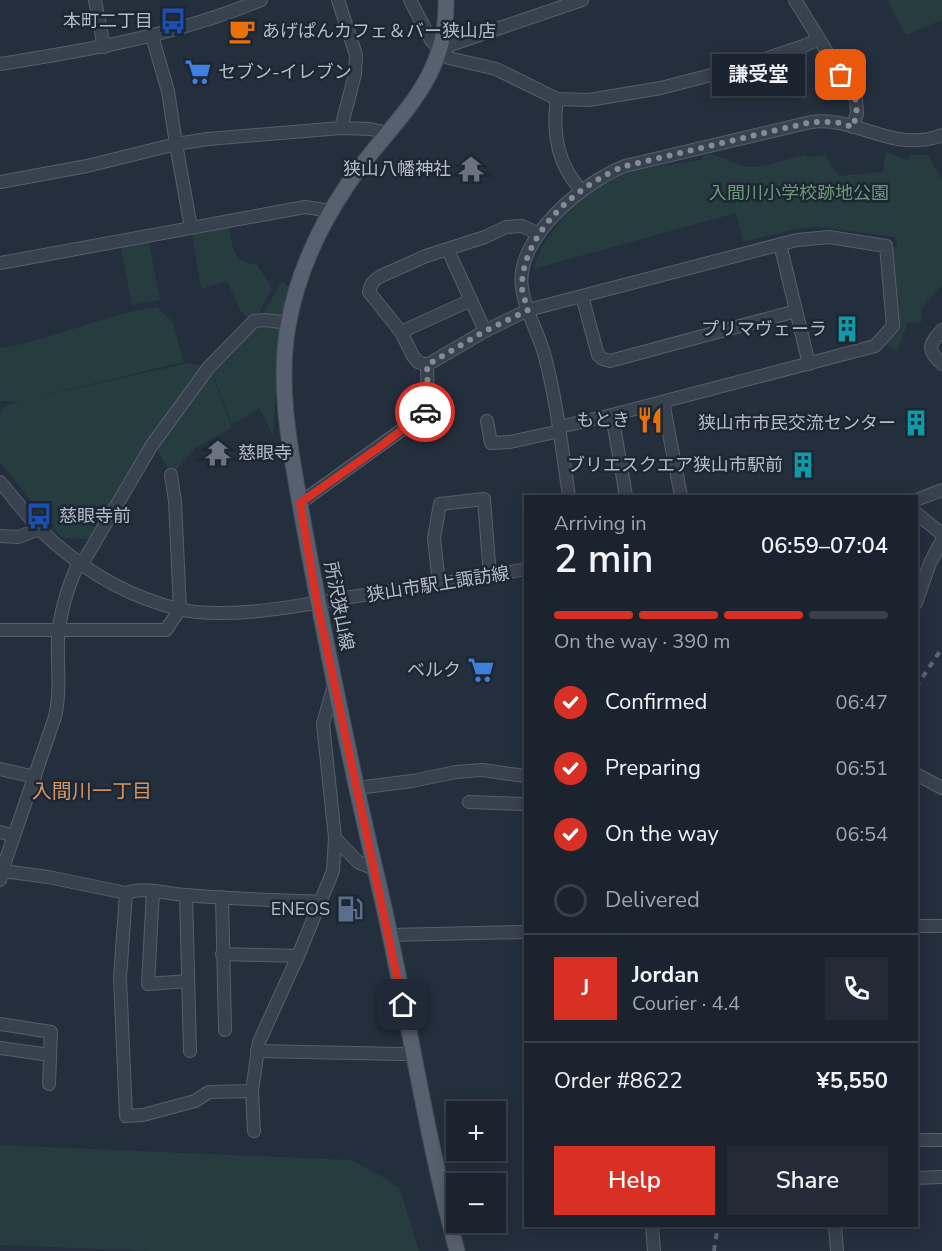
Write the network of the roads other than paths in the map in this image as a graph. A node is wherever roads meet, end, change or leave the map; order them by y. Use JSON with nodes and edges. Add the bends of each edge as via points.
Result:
{"nodes":[{"id":1,"x":95,"y":0,"type":"edge"},
{"id":2,"x":261,"y":0,"type":"edge"},
{"id":3,"x":338,"y":0,"type":"edge"},
{"id":4,"x":410,"y":0,"type":"edge"},
{"id":5,"x":446,"y":0,"type":"edge"},
{"id":6,"x":582,"y":0,"type":"edge"},
{"id":7,"x":795,"y":0,"type":"edge"},
{"id":8,"x":561,"y":3,"type":"edge"},
{"id":9,"x":152,"y":36,"type":"junction"},
{"id":10,"x":819,"y":39,"type":"junction"},
{"id":11,"x":104,"y":47,"type":"junction"},
{"id":12,"x":441,"y":48,"type":"junction"},
{"id":13,"x":0,"y":64,"type":"edge"},
{"id":14,"x":557,"y":99,"type":"junction"},
{"id":15,"x":853,"y":127,"type":"junction"},
{"id":16,"x":341,"y":128,"type":"junction"},
{"id":17,"x":389,"y":133,"type":"junction"},
{"id":18,"x":942,"y":135,"type":"edge"},
{"id":19,"x":176,"y":144,"type":"junction"},
{"id":20,"x":0,"y":182,"type":"edge"},
{"id":21,"x":581,"y":190,"type":"junction"},
{"id":22,"x":331,"y":211,"type":"junction"},
{"id":23,"x":191,"y":228,"type":"junction"},
{"id":24,"x":539,"y":234,"type":"junction"},
{"id":25,"x":780,"y":244,"type":"junction"},
{"id":26,"x":448,"y":250,"type":"junction"},
{"id":27,"x":0,"y":263,"type":"edge"},
{"id":28,"x":582,"y":296,"type":"junction"},
{"id":29,"x":471,"y":300,"type":"junction"},
{"id":30,"x":528,"y":310,"type":"junction"},
{"id":31,"x":796,"y":311,"type":"junction"},
{"id":32,"x":289,"y":323,"type":"junction"},
{"id":33,"x":942,"y":330,"type":"edge"},
{"id":34,"x":485,"y":331,"type":"junction"},
{"id":35,"x":401,"y":332,"type":"junction"},
{"id":36,"x":809,"y":364,"type":"junction"},
{"id":37,"x":942,"y":364,"type":"edge"},
{"id":38,"x":427,"y":365,"type":"junction"},
{"id":39,"x":663,"y":402,"type":"junction"},
{"id":40,"x":612,"y":415,"type":"junction"},
{"id":41,"x":487,"y":421,"type":"dead end"},
{"id":42,"x":559,"y":429,"type":"junction"},
{"id":43,"x":171,"y":475,"type":"dead end"},
{"id":44,"x":0,"y":482,"type":"edge"},
{"id":45,"x":942,"y":490,"type":"edge"},
{"id":46,"x":569,"y":495,"type":"edge"},
{"id":47,"x":626,"y":495,"type":"edge"},
{"id":48,"x":681,"y":495,"type":"edge"},
{"id":49,"x":918,"y":499,"type":"edge"},
{"id":50,"x":300,"y":503,"type":"junction"},
{"id":51,"x":918,"y":515,"type":"edge"},
{"id":52,"x":40,"y":529,"type":"junction"},
{"id":53,"x":942,"y":534,"type":"edge"},
{"id":54,"x":0,"y":536,"type":"edge"},
{"id":55,"x":942,"y":540,"type":"edge"},
{"id":56,"x":81,"y":563,"type":"junction"},
{"id":57,"x":524,"y":569,"type":"edge"},
{"id":58,"x":490,"y":576,"type":"junction"},
{"id":59,"x":439,"y":584,"type":"junction"},
{"id":60,"x":918,"y":597,"type":"edge"},
{"id":61,"x":317,"y":603,"type":"junction"},
{"id":62,"x":180,"y":609,"type":"junction"},
{"id":63,"x":59,"y":629,"type":"junction"},
{"id":64,"x":0,"y":630,"type":"edge"},
{"id":65,"x":334,"y":684,"type":"junction"},
{"id":66,"x":0,"y":769,"type":"edge"},
{"id":67,"x":918,"y":775,"type":"edge"},
{"id":68,"x":524,"y":776,"type":"edge"},
{"id":69,"x":35,"y":777,"type":"junction"},
{"id":70,"x":357,"y":788,"type":"junction"},
{"id":71,"x":942,"y":788,"type":"edge"},
{"id":72,"x":469,"y":802,"type":"dead end"},
{"id":73,"x":524,"y":804,"type":"edge"},
{"id":74,"x":0,"y":832,"type":"edge"},
{"id":75,"x":14,"y":836,"type":"junction"},
{"id":76,"x":335,"y":838,"type":"junction"},
{"id":77,"x":2,"y":867,"type":"edge"},
{"id":78,"x":374,"y":869,"type":"junction"},
{"id":79,"x":153,"y":891,"type":"junction"},
{"id":80,"x":126,"y":893,"type":"junction"},
{"id":81,"x":186,"y":896,"type":"junction"},
{"id":82,"x":222,"y":897,"type":"junction"},
{"id":83,"x":321,"y":902,"type":"junction"},
{"id":84,"x":918,"y":926,"type":"edge"},
{"id":85,"x":942,"y":926,"type":"edge"},
{"id":86,"x":524,"y":932,"type":"edge"},
{"id":87,"x":389,"y":935,"type":"junction"},
{"id":88,"x":222,"y":954,"type":"junction"},
{"id":89,"x":298,"y":956,"type":"junction"},
{"id":90,"x":188,"y":981,"type":"junction"},
{"id":91,"x":0,"y":1024,"type":"edge"},
{"id":92,"x":225,"y":1030,"type":"dead end"},
{"id":93,"x":0,"y":1048,"type":"edge"},
{"id":94,"x":190,"y":1051,"type":"dead end"},
{"id":95,"x":257,"y":1051,"type":"junction"},
{"id":96,"x":413,"y":1052,"type":"junction"},
{"id":97,"x":50,"y":1055,"type":"junction"},
{"id":98,"x":49,"y":1084,"type":"dead end"},
{"id":99,"x":252,"y":1091,"type":"junction"},
{"id":100,"x":254,"y":1131,"type":"dead end"},
{"id":101,"x":918,"y":1140,"type":"edge"},
{"id":102,"x":942,"y":1140,"type":"edge"},
{"id":103,"x":942,"y":1177,"type":"edge"},
{"id":104,"x":918,"y":1178,"type":"edge"},
{"id":105,"x":651,"y":1227,"type":"edge"},
{"id":106,"x":835,"y":1227,"type":"edge"},
{"id":107,"x":457,"y":1251,"type":"edge"},
{"id":108,"x":654,"y":1251,"type":"edge"},
{"id":109,"x":837,"y":1251,"type":"edge"}],
"edges":[{"from":1,"to":11,"type":"street"},
{"from":2,"to":9,"type":"street"},
{"from":3,"to":16,"type":"street","via":[[356,55]]},
{"from":4,"to":12,"type":"street","via":[[431,40]]},
{"from":5,"to":12,"type":"main road","name":"所沢狭山線"},
{"from":6,"to":8,"type":"street"},
{"from":7,"to":10,"type":"street"},
{"from":8,"to":12,"type":"street"},
{"from":9,"to":11,"type":"street"},
{"from":9,"to":19,"type":"street","via":[[168,91]]},
{"from":10,"to":14,"type":"street","via":[[734,69],[661,88],[589,100]]},
{"from":10,"to":15,"type":"street","via":[[856,99]]},
{"from":11,"to":13,"type":"street"},
{"from":12,"to":14,"type":"street","via":[[449,58],[496,69]]},
{"from":12,"to":17,"type":"main road","name":"所沢狭山線","via":[[413,103]]},
{"from":14,"to":21,"type":"street","via":[[554,117],[562,163]]},
{"from":15,"to":18,"type":"street","via":[[904,141],[918,142]]},
{"from":15,"to":21,"type":"street","via":[[811,122],[625,166]]},
{"from":16,"to":17,"type":"street"},
{"from":16,"to":19,"type":"street"},
{"from":17,"to":22,"type":"main road","name":"所沢狭山線","via":[[347,184]]},
{"from":19,"to":20,"type":"street"},
{"from":19,"to":23,"type":"street"},
{"from":21,"to":24,"type":"street"},
{"from":22,"to":23,"type":"street","via":[[305,207]]},
{"from":22,"to":32,"type":"main road","name":"所沢狭山線","via":[[305,264]]},
{"from":23,"to":27,"type":"street"},
{"from":24,"to":26,"type":"street","via":[[512,225]]},
{"from":24,"to":30,"type":"street","via":[[524,263],[521,286]]},
{"from":25,"to":28,"type":"street"},
{"from":25,"to":31,"type":"street"},
{"from":25,"to":36,"type":"street","via":[[829,237],[886,246],[892,326],[875,346]]},
{"from":26,"to":29,"type":"street"},
{"from":26,"to":35,"type":"street","via":[[381,276],[370,286],[369,292]]},
{"from":28,"to":30,"type":"street"},
{"from":28,"to":31,"type":"street","via":[[598,355],[610,361]]},
{"from":29,"to":34,"type":"street"},
{"from":29,"to":35,"type":"street"},
{"from":30,"to":34,"type":"street"},
{"from":30,"to":42,"type":"street","via":[[545,355]]},
{"from":31,"to":36,"type":"street"},
{"from":32,"to":50,"type":"main road","name":"所沢狭山線","via":[[285,411]]},
{"from":32,"to":56,"type":"street","via":[[254,321],[209,367],[152,445]]},
{"from":33,"to":37,"type":"street","via":[[930,351]]},
{"from":34,"to":38,"type":"street"},
{"from":35,"to":38,"type":"street","via":[[413,356]]},
{"from":36,"to":39,"type":"street"},
{"from":38,"to":50,"type":"street","via":[[428,400],[424,414]]},
{"from":39,"to":40,"type":"street"},
{"from":39,"to":48,"type":"street"},
{"from":40,"to":42,"type":"street"},
{"from":40,"to":47,"type":"street"},
{"from":41,"to":42,"type":"street","via":[[491,443]]},
{"from":42,"to":46,"type":"street"},
{"from":43,"to":62,"type":"street"},
{"from":44,"to":52,"type":"street","name":"狭山市駅上諏訪線"},
{"from":45,"to":49,"type":"street"},
{"from":50,"to":61,"type":"main road","name":"所沢狭山線"},
{"from":51,"to":53,"type":"street"},
{"from":52,"to":54,"type":"street","via":[[18,537]]},
{"from":52,"to":56,"type":"street","name":"狭山市駅上諏訪線"},
{"from":55,"to":60,"type":"street"},
{"from":56,"to":62,"type":"street","name":"狭山市駅上諏訪線","via":[[129,592]]},
{"from":56,"to":63,"type":"street","via":[[68,590]]},
{"from":57,"to":58,"type":"street","name":"狭山市駅上諏訪線"},
{"from":58,"to":59,"type":"street","name":"狭山市駅上諏訪線"},
{"from":58,"to":59,"type":"street","via":[[484,499],[440,504],[434,538]]},
{"from":59,"to":61,"type":"street","name":"狭山市駅上諏訪線"},
{"from":61,"to":62,"type":"street","name":"狭山市駅上諏訪線","via":[[247,611]]},
{"from":61,"to":65,"type":"main road","name":"所沢狭山線"},
{"from":62,"to":63,"type":"street","via":[[166,630]]},
{"from":63,"to":64,"type":"street"},
{"from":63,"to":69,"type":"street","via":[[58,704]]},
{"from":65,"to":70,"type":"main road","name":"所沢狭山線"},
{"from":65,"to":76,"type":"street","via":[[323,724]]},
{"from":66,"to":69,"type":"street"},
{"from":67,"to":71,"type":"street"},
{"from":68,"to":70,"type":"street","via":[[482,770]]},
{"from":69,"to":75,"type":"street"},
{"from":70,"to":78,"type":"main road","name":"所沢狭山線"},
{"from":72,"to":73,"type":"street"},
{"from":74,"to":75,"type":"street"},
{"from":75,"to":77,"type":"street"},
{"from":76,"to":78,"type":"street","via":[[358,862]]},
{"from":76,"to":83,"type":"street","via":[[333,871]]},
{"from":77,"to":80,"type":"street"},
{"from":78,"to":87,"type":"main road","name":"所沢狭山線"},
{"from":79,"to":80,"type":"street"},
{"from":79,"to":81,"type":"street"},
{"from":79,"to":90,"type":"street","via":[[148,984]]},
{"from":80,"to":99,"type":"street","via":[[120,978],[126,1116],[195,1101],[209,1092]]},
{"from":81,"to":82,"type":"street"},
{"from":81,"to":90,"type":"street"},
{"from":82,"to":83,"type":"street"},
{"from":82,"to":88,"type":"street"},
{"from":83,"to":89,"type":"street"},
{"from":84,"to":85,"type":"street"},
{"from":86,"to":87,"type":"street"},
{"from":87,"to":96,"type":"main road","name":"所沢狭山線"},
{"from":88,"to":89,"type":"street"},
{"from":88,"to":92,"type":"street"},
{"from":89,"to":95,"type":"street"},
{"from":90,"to":94,"type":"street"},
{"from":91,"to":97,"type":"street","via":[[51,1032]]},
{"from":93,"to":97,"type":"street"},
{"from":95,"to":96,"type":"street"},
{"from":95,"to":99,"type":"street"},
{"from":96,"to":107,"type":"main road","name":"所沢狭山線"},
{"from":97,"to":98,"type":"street"},
{"from":99,"to":100,"type":"street"},
{"from":101,"to":102,"type":"street"},
{"from":103,"to":104,"type":"street"},
{"from":105,"to":108,"type":"street"},
{"from":106,"to":109,"type":"street"}]}
